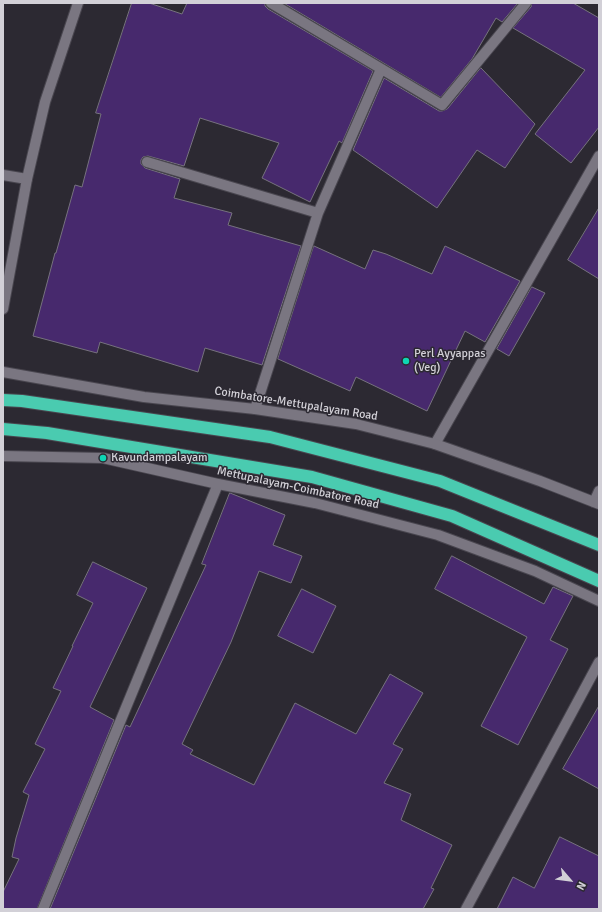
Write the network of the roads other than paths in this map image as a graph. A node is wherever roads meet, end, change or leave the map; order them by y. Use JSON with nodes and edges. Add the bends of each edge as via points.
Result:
{"nodes":[{"id":1,"x":78,"y":3,"type":"edge"},
{"id":2,"x":271,"y":3,"type":"edge"},
{"id":3,"x":526,"y":3,"type":"edge"},
{"id":4,"x":381,"y":69,"type":"junction"},
{"id":5,"x":599,"y":156,"type":"edge"},
{"id":6,"x":147,"y":162,"type":"dead end"},
{"id":7,"x":3,"y":175,"type":"edge"},
{"id":8,"x":27,"y":179,"type":"junction"},
{"id":9,"x":318,"y":213,"type":"junction"},
{"id":10,"x":3,"y":309,"type":"edge"},
{"id":11,"x":3,"y":372,"type":"edge"},
{"id":12,"x":3,"y":400,"type":"edge"},
{"id":13,"x":255,"y":409,"type":"junction"},
{"id":14,"x":3,"y":429,"type":"edge"},
{"id":15,"x":435,"y":444,"type":"junction"},
{"id":16,"x":3,"y":456,"type":"edge"},
{"id":17,"x":218,"y":484,"type":"junction"},
{"id":18,"x":599,"y":491,"type":"edge"},
{"id":19,"x":597,"y":503,"type":"edge"},
{"id":20,"x":599,"y":545,"type":"edge"},
{"id":21,"x":599,"y":581,"type":"edge"},
{"id":22,"x":599,"y":601,"type":"edge"},
{"id":23,"x":599,"y":662,"type":"edge"},
{"id":24,"x":43,"y":909,"type":"edge"},
{"id":25,"x":466,"y":909,"type":"edge"}],
"edges":[{"from":1,"to":8,"type":"street","via":[[45,102]]},
{"from":2,"to":4,"type":"street"},
{"from":3,"to":4,"type":"street","via":[[442,105]]},
{"from":4,"to":9,"type":"street"},
{"from":5,"to":15,"type":"street"},
{"from":6,"to":9,"type":"street"},
{"from":7,"to":8,"type":"street"},
{"from":8,"to":10,"type":"street"},
{"from":9,"to":13,"type":"street"},
{"from":11,"to":13,"type":"street","name":"Coimbatore-Mettupalayam Road","via":[[144,397]]},
{"from":12,"to":20,"type":"highway","via":[[270,437],[440,482]]},
{"from":13,"to":15,"type":"street","name":"Coimbatore-Mettupalayam Road","via":[[356,424]]},
{"from":14,"to":21,"type":"highway","via":[[47,433],[312,477],[452,516]]},
{"from":15,"to":19,"type":"street","name":"Coimbatore-Mettupalayam Road"},
{"from":16,"to":17,"type":"street","name":"Mettupalayam-Coimbatore Road","via":[[103,458]]},
{"from":17,"to":22,"type":"street","name":"Mettupalayam-Coimbatore Road","via":[[315,503],[438,535],[535,571]]},
{"from":17,"to":24,"type":"street"},
{"from":18,"to":19,"type":"street"},
{"from":23,"to":25,"type":"street"}]}
